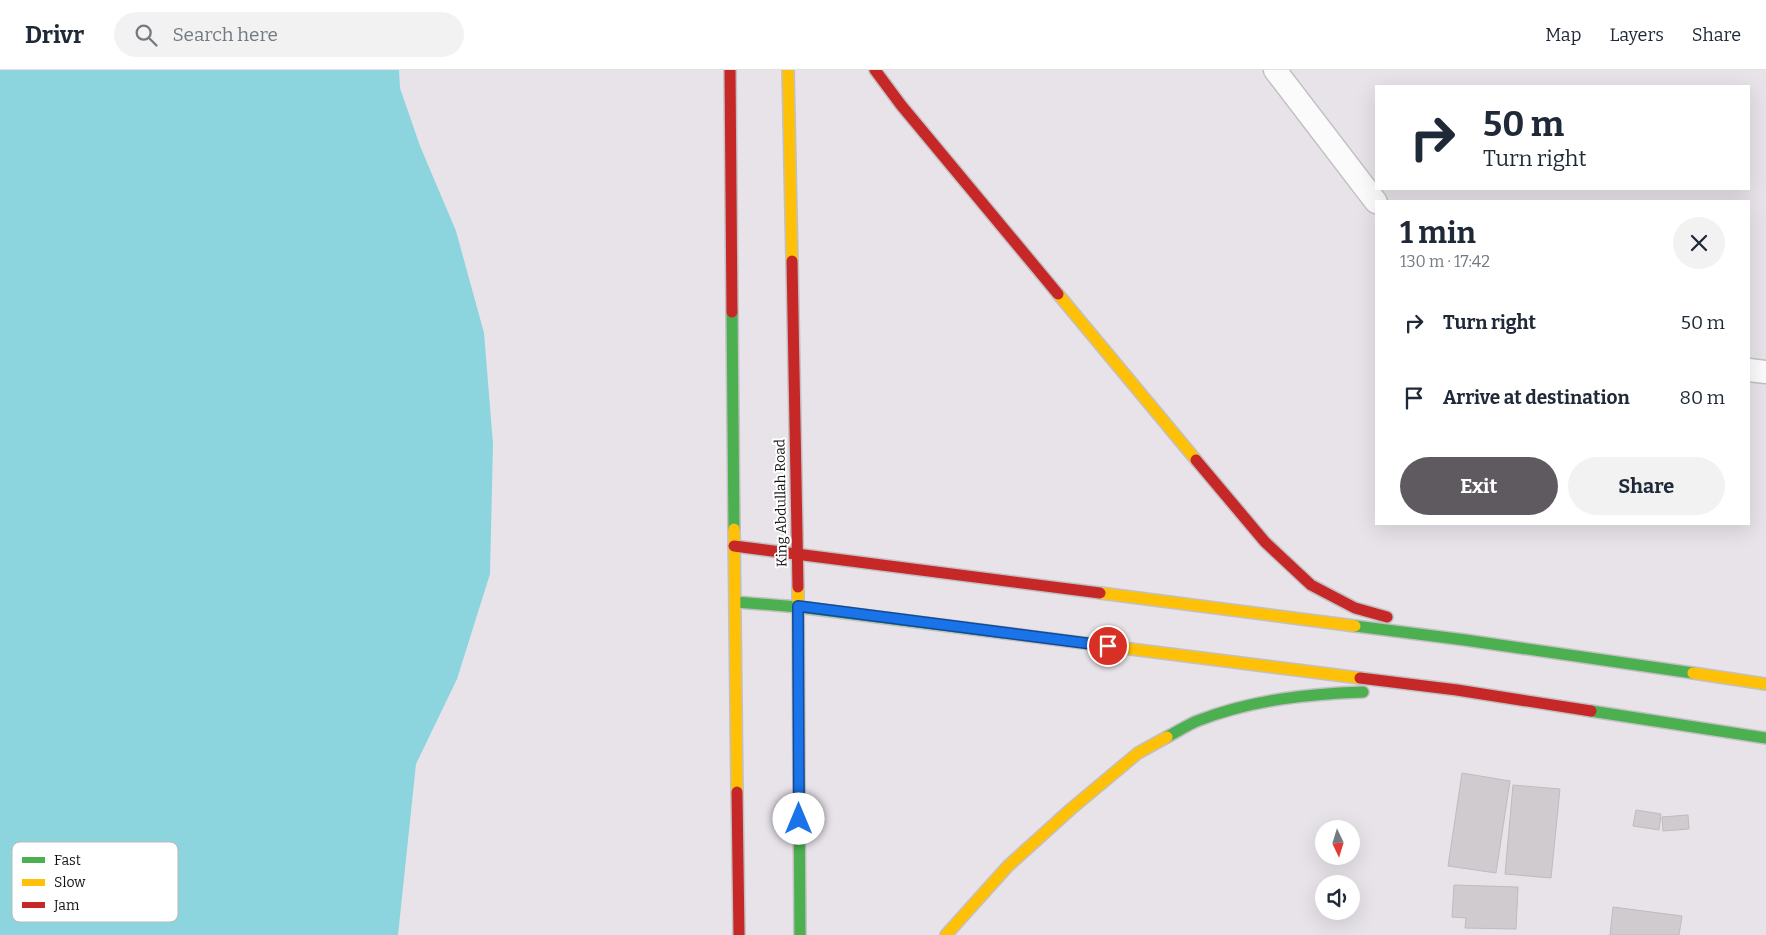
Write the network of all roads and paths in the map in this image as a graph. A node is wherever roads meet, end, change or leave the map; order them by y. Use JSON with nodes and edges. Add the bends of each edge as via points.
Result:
{"nodes":[{"id":1,"x":730,"y":70,"type":"edge"},
{"id":2,"x":788,"y":70,"type":"edge"},
{"id":3,"x":874,"y":70,"type":"edge"},
{"id":4,"x":1275,"y":70,"type":"edge"},
{"id":5,"x":1375,"y":201,"type":"edge"},
{"id":6,"x":1750,"y":370,"type":"edge"},
{"id":7,"x":1766,"y":372,"type":"edge"},
{"id":8,"x":734,"y":546,"type":"junction"},
{"id":9,"x":798,"y":553,"type":"junction"},
{"id":10,"x":736,"y":602,"type":"junction"},
{"id":11,"x":798,"y":606,"type":"junction"},
{"id":12,"x":1465,"y":640,"type":"junction"},
{"id":13,"x":1766,"y":684,"type":"edge"},
{"id":14,"x":1457,"y":690,"type":"junction"},
{"id":15,"x":1766,"y":738,"type":"edge"},
{"id":16,"x":739,"y":935,"type":"edge"},
{"id":17,"x":800,"y":935,"type":"edge"},
{"id":18,"x":946,"y":935,"type":"edge"}],
"edges":[{"from":1,"to":8,"type":"street"},
{"from":2,"to":9,"type":"street","name":"King Abdullah Road"},
{"from":3,"to":12,"type":"street","via":[[1265,542],[1310,585],[1355,608]]},
{"from":4,"to":5,"type":"street"},
{"from":6,"to":7,"type":"street"},
{"from":8,"to":9,"type":"street"},
{"from":8,"to":10,"type":"street"},
{"from":9,"to":11,"type":"street","name":"King Abdullah Road"},
{"from":9,"to":12,"type":"street"},
{"from":10,"to":11,"type":"street"},
{"from":10,"to":16,"type":"street"},
{"from":11,"to":14,"type":"street"},
{"from":11,"to":17,"type":"street","name":"King Abdullah Road"},
{"from":12,"to":13,"type":"street"},
{"from":14,"to":15,"type":"street"},
{"from":14,"to":18,"type":"street","via":[[1326,693],[1257,702],[1196,721],[1138,753],[1071,809],[1008,866]]}]}
